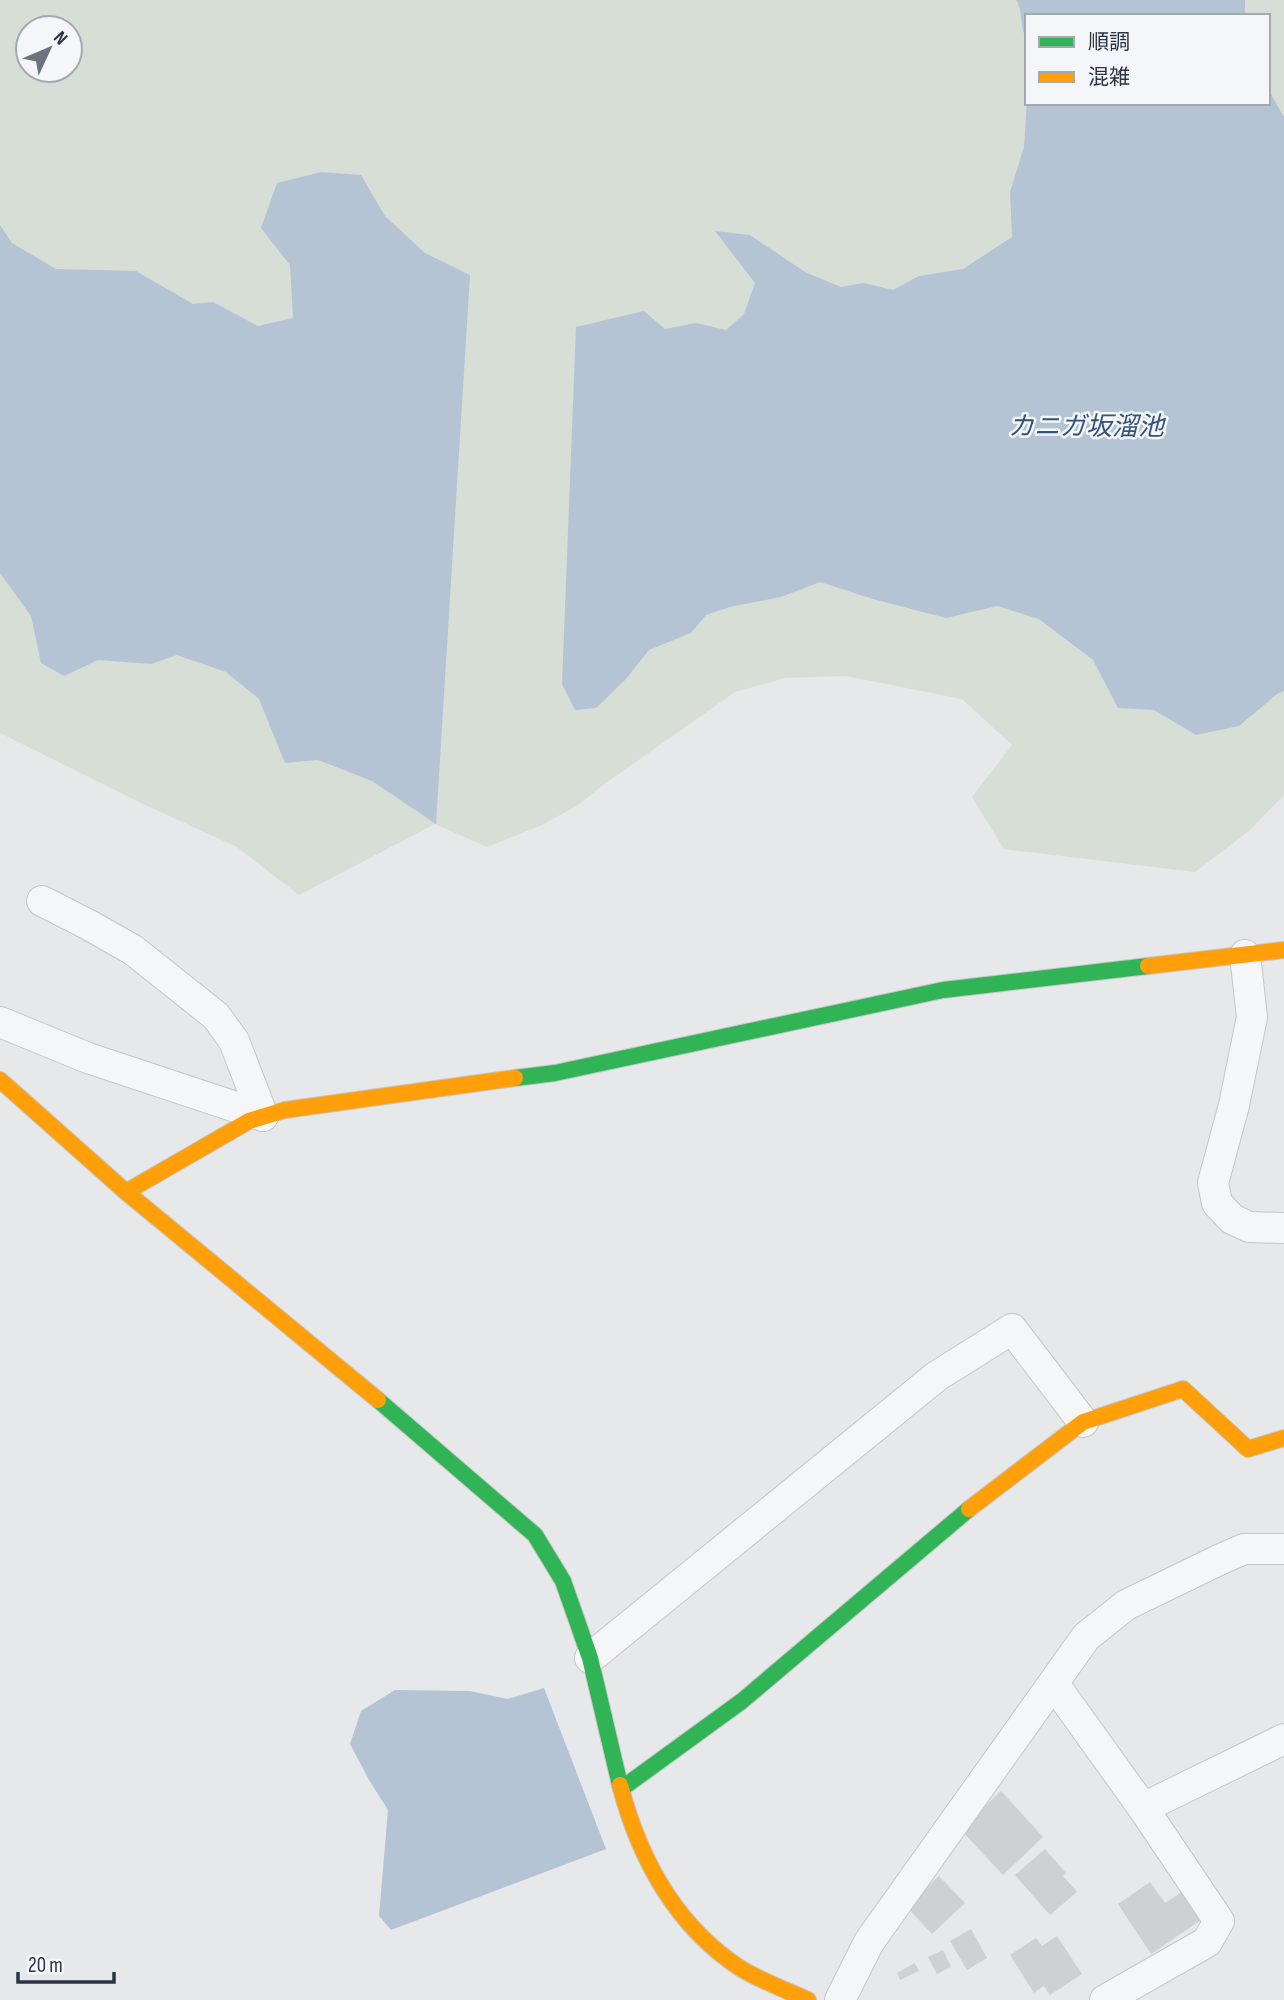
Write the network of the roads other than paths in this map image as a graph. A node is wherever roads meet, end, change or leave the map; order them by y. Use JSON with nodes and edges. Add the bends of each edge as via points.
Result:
{"nodes":[{"id":1,"x":42,"y":901,"type":"dead end"},
{"id":2,"x":1284,"y":950,"type":"edge"},
{"id":3,"x":1245,"y":955,"type":"junction"},
{"id":4,"x":0,"y":1022,"type":"edge"},
{"id":5,"x":0,"y":1080,"type":"edge"},
{"id":6,"x":263,"y":1116,"type":"junction"},
{"id":7,"x":126,"y":1192,"type":"junction"},
{"id":8,"x":1284,"y":1228,"type":"edge"},
{"id":9,"x":1083,"y":1422,"type":"junction"},
{"id":10,"x":1284,"y":1438,"type":"edge"},
{"id":11,"x":1284,"y":1549,"type":"edge"},
{"id":12,"x":590,"y":1658,"type":"junction"},
{"id":13,"x":1054,"y":1684,"type":"junction"},
{"id":14,"x":1284,"y":1740,"type":"edge"},
{"id":15,"x":621,"y":1789,"type":"junction"},
{"id":16,"x":1143,"y":1808,"type":"junction"},
{"id":17,"x":808,"y":2000,"type":"edge"},
{"id":18,"x":840,"y":2000,"type":"edge"},
{"id":19,"x":1105,"y":2000,"type":"edge"}],
"edges":[{"from":1,"to":6,"type":"street","via":[[133,950],[216,1016],[234,1041]]},
{"from":2,"to":3,"type":"street"},
{"from":3,"to":6,"type":"street","via":[[943,990],[555,1073]]},
{"from":3,"to":8,"type":"street","via":[[1252,1017],[1213,1183],[1217,1203],[1232,1219],[1249,1227]]},
{"from":4,"to":6,"type":"street","via":[[88,1058]]},
{"from":5,"to":7,"type":"street"},
{"from":6,"to":7,"type":"street"},
{"from":7,"to":12,"type":"street","via":[[535,1535],[563,1581]]},
{"from":9,"to":10,"type":"street","via":[[1183,1389],[1248,1449]]},
{"from":9,"to":12,"type":"street","via":[[1012,1329],[937,1376]]},
{"from":9,"to":15,"type":"street","via":[[974,1506],[742,1701]]},
{"from":11,"to":13,"type":"street","via":[[1244,1549],[1126,1605],[1086,1637]]},
{"from":12,"to":15,"type":"street"},
{"from":13,"to":16,"type":"street"},
{"from":13,"to":18,"type":"street","via":[[869,1941]]},
{"from":14,"to":16,"type":"street"},
{"from":15,"to":17,"type":"street","via":[[641,1850],[667,1896],[705,1942],[741,1969]]},
{"from":16,"to":19,"type":"street","via":[[1219,1921],[1207,1942]]}]}
